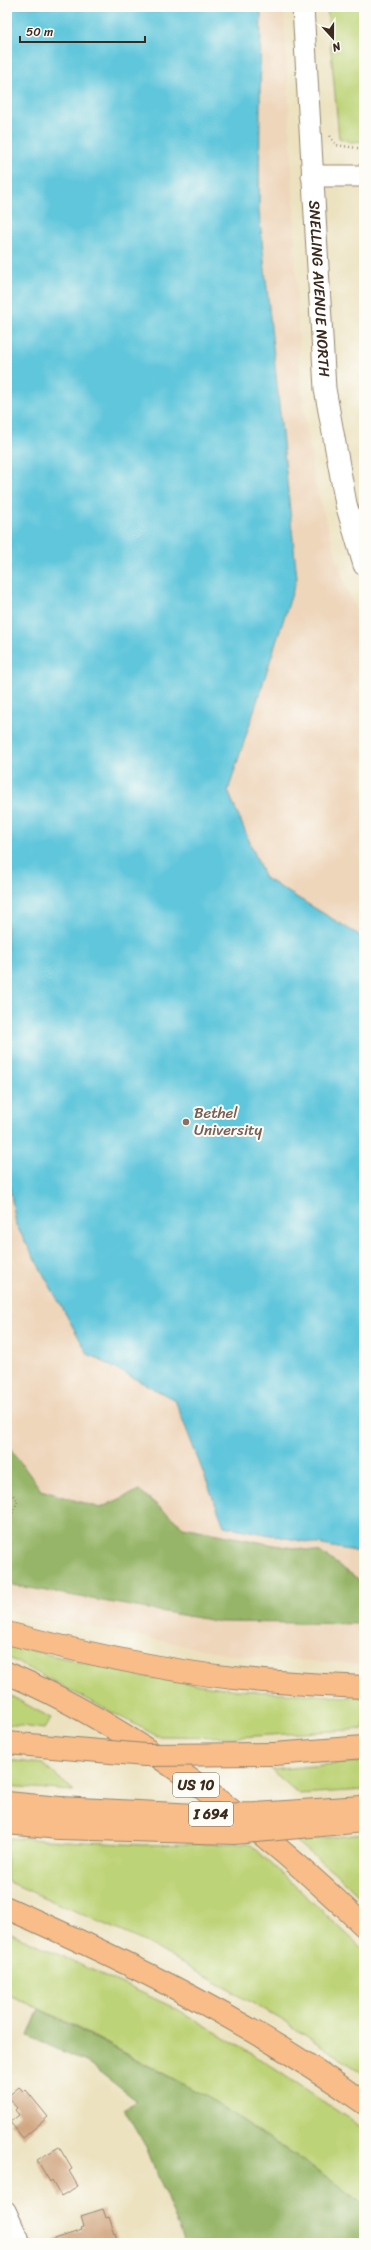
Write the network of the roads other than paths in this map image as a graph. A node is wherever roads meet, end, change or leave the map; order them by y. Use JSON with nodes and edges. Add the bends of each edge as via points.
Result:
{"nodes":[{"id":1,"x":302,"y":7,"type":"edge"},
{"id":2,"x":312,"y":176,"type":"junction"},
{"id":3,"x":364,"y":176,"type":"edge"},
{"id":4,"x":364,"y":565,"type":"edge"},
{"id":5,"x":7,"y":1633,"type":"edge"},
{"id":6,"x":7,"y":1673,"type":"edge"},
{"id":7,"x":364,"y":1687,"type":"edge"},
{"id":8,"x":7,"y":1743,"type":"edge"},
{"id":9,"x":364,"y":1747,"type":"edge"},
{"id":10,"x":7,"y":1803,"type":"edge"},
{"id":11,"x":363,"y":1814,"type":"edge"},
{"id":12,"x":59,"y":1818,"type":"junction"},
{"id":13,"x":7,"y":1823,"type":"edge"},
{"id":14,"x":7,"y":1908,"type":"edge"},
{"id":15,"x":364,"y":1926,"type":"edge"},
{"id":16,"x":364,"y":2102,"type":"edge"},
{"id":17,"x":7,"y":2210,"type":"edge"},
{"id":18,"x":16,"y":2241,"type":"edge"}],
"edges":[{"from":1,"to":2,"type":"street","name":"SNELLING AVENUE NORTH"},
{"from":2,"to":3,"type":"street"},
{"from":2,"to":4,"type":"street","name":"SNELLING AVENUE NORTH","via":[[325,389],[346,504]]},
{"from":5,"to":7,"type":"highway","via":[[68,1648],[193,1672],[242,1679]]},
{"from":6,"to":15,"type":"highway","number":"US 10","via":[[46,1690],[112,1728],[175,1769],[275,1845]]},
{"from":8,"to":9,"type":"highway","bridge":true,"via":[[145,1755],[274,1754]]},
{"from":10,"to":12,"type":"highway"},
{"from":11,"to":12,"type":"highway","bridge":true,"via":[[234,1833]]},
{"from":12,"to":13,"type":"highway"},
{"from":14,"to":16,"type":"highway","via":[[167,1982],[250,2029]]},
{"from":17,"to":18,"type":"street"}]}
